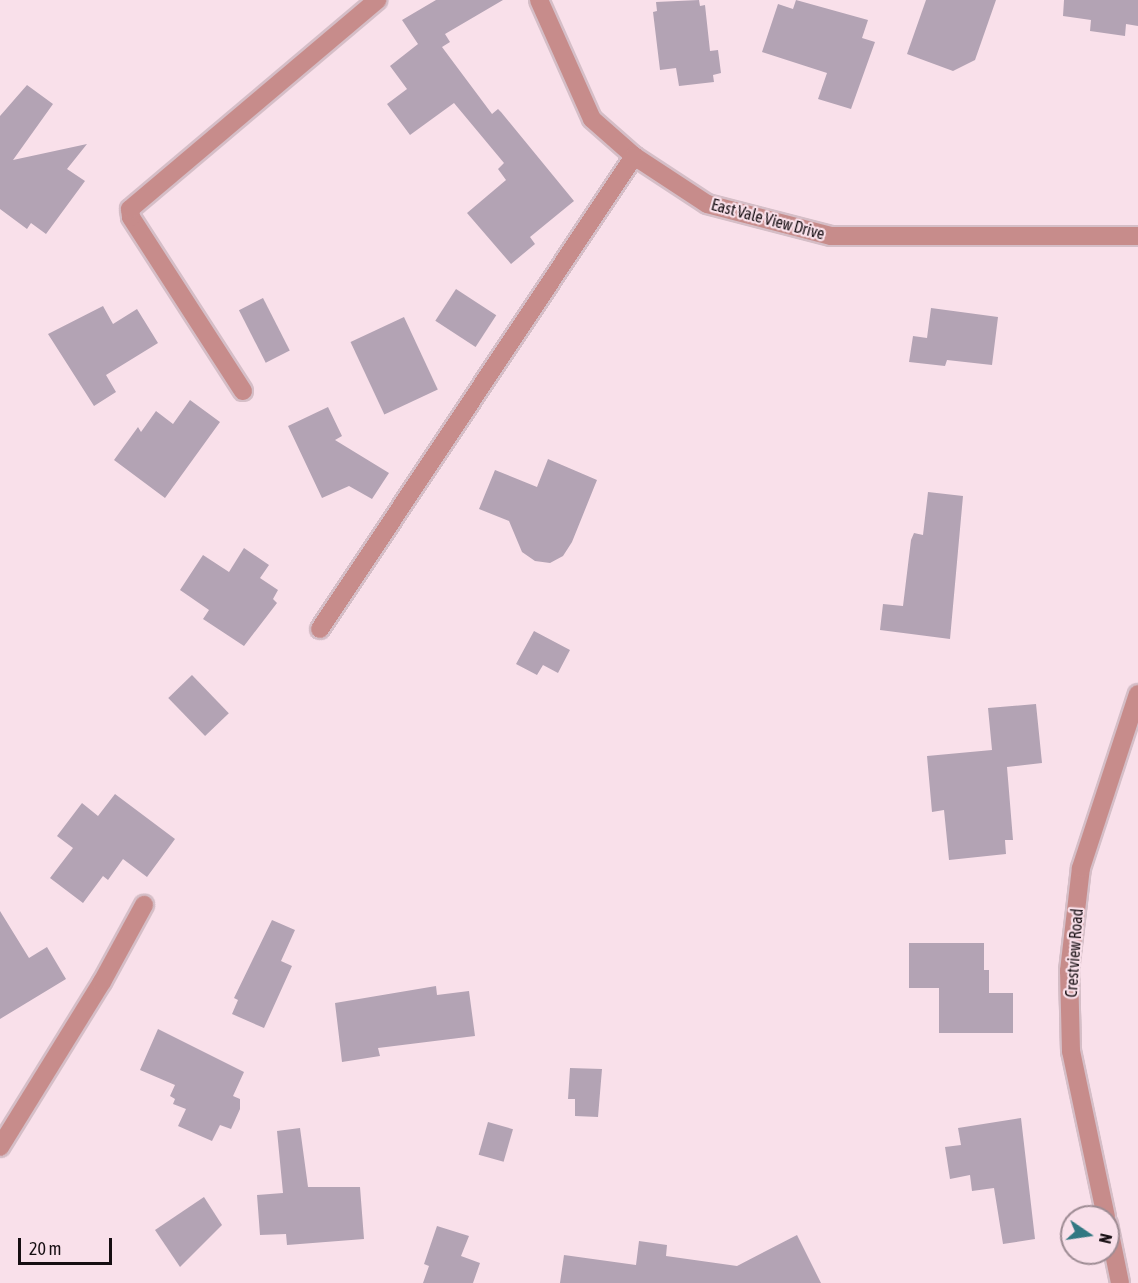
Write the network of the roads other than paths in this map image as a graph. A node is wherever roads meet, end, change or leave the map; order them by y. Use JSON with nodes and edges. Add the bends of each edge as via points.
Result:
{"nodes":[{"id":1,"x":377,"y":0,"type":"edge"},
{"id":2,"x":540,"y":0,"type":"edge"},
{"id":3,"x":634,"y":156,"type":"junction"},
{"id":4,"x":1138,"y":236,"type":"edge"},
{"id":5,"x":243,"y":392,"type":"dead end"},
{"id":6,"x":320,"y":629,"type":"dead end"},
{"id":7,"x":1138,"y":694,"type":"edge"},
{"id":8,"x":144,"y":905,"type":"dead end"},
{"id":9,"x":0,"y":1147,"type":"edge"},
{"id":10,"x":1104,"y":1205,"type":"edge"},
{"id":11,"x":1116,"y":1265,"type":"edge"},
{"id":12,"x":1120,"y":1283,"type":"edge"}],
"edges":[{"from":1,"to":5,"type":"street","via":[[130,209],[131,217]]},
{"from":2,"to":3,"type":"street","name":"East Vale View Drive","via":[[592,119]]},
{"from":3,"to":4,"type":"street","name":"East Vale View Drive","via":[[707,204],[831,236]]},
{"from":3,"to":6,"type":"street"},
{"from":7,"to":10,"type":"street","name":"Crestview Road","via":[[1081,868],[1070,971],[1071,1051]]},
{"from":8,"to":9,"type":"street"},
{"from":11,"to":12,"type":"street"}]}
